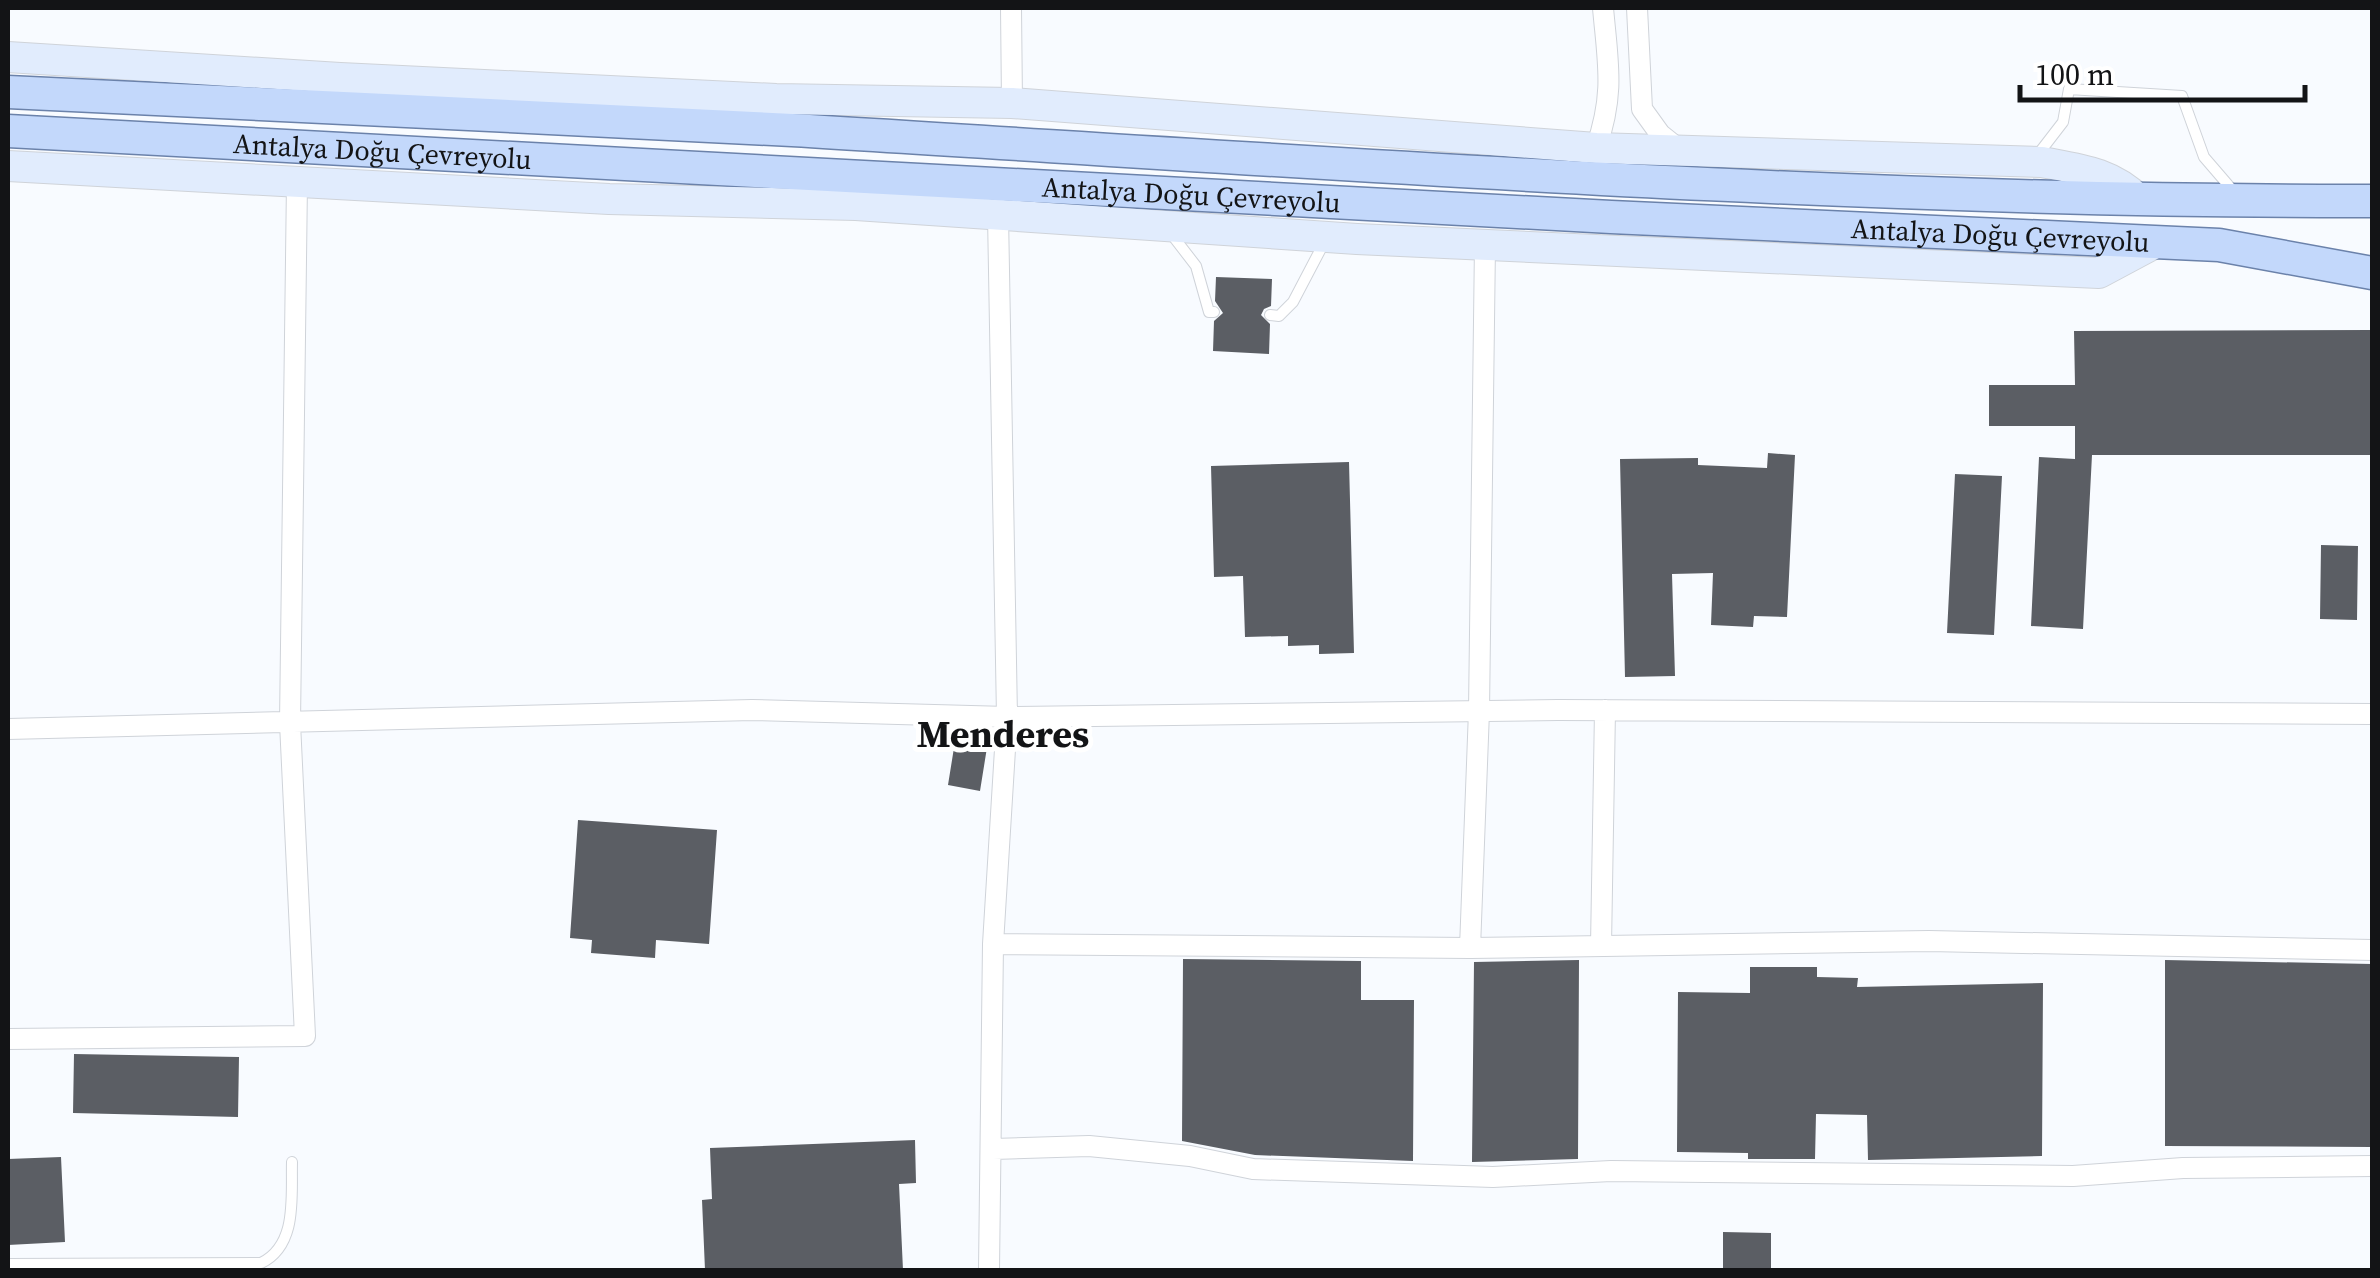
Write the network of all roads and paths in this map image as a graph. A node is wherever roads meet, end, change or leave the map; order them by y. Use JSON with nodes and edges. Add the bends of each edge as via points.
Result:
{"nodes":[{"id":1,"x":1011,"y":8,"type":"edge"},
{"id":2,"x":1603,"y":8,"type":"edge"},
{"id":3,"x":1637,"y":8,"type":"edge"},
{"id":4,"x":8,"y":57,"type":"edge"},
{"id":5,"x":8,"y":92,"type":"edge"},
{"id":6,"x":1012,"y":104,"type":"junction"},
{"id":7,"x":8,"y":131,"type":"edge"},
{"id":8,"x":1596,"y":148,"type":"junction"},
{"id":9,"x":1681,"y":151,"type":"junction"},
{"id":10,"x":2031,"y":162,"type":"junction"},
{"id":11,"x":8,"y":166,"type":"edge"},
{"id":12,"x":297,"y":182,"type":"junction"},
{"id":13,"x":2139,"y":200,"type":"junction"},
{"id":14,"x":2242,"y":201,"type":"junction"},
{"id":15,"x":2372,"y":201,"type":"edge"},
{"id":16,"x":998,"y":215,"type":"junction"},
{"id":17,"x":1165,"y":226,"type":"junction"},
{"id":18,"x":1327,"y":237,"type":"junction"},
{"id":19,"x":2156,"y":242,"type":"junction"},
{"id":20,"x":1485,"y":244,"type":"junction"},
{"id":21,"x":2372,"y":273,"type":"edge"},
{"id":22,"x":1214,"y":312,"type":"dead end"},
{"id":23,"x":1270,"y":315,"type":"dead end"},
{"id":24,"x":1479,"y":710,"type":"junction"},
{"id":25,"x":1605,"y":710,"type":"junction"},
{"id":26,"x":2372,"y":714,"type":"edge"},
{"id":27,"x":1007,"y":718,"type":"junction"},
{"id":28,"x":290,"y":723,"type":"junction"},
{"id":29,"x":8,"y":729,"type":"edge"},
{"id":30,"x":993,"y":944,"type":"junction"},
{"id":31,"x":1601,"y":946,"type":"junction"},
{"id":32,"x":1470,"y":948,"type":"junction"},
{"id":33,"x":2372,"y":950,"type":"edge"},
{"id":34,"x":8,"y":1039,"type":"edge"},
{"id":35,"x":993,"y":1149,"type":"junction"},
{"id":36,"x":292,"y":1162,"type":"dead end"},
{"id":37,"x":2372,"y":1166,"type":"edge"},
{"id":38,"x":8,"y":1264,"type":"edge"},
{"id":39,"x":989,"y":1270,"type":"edge"}],
"edges":[{"from":1,"to":6,"type":"street"},
{"from":2,"to":8,"type":"street","via":[[1610,83]]},
{"from":3,"to":9,"type":"street","via":[[1642,109]]},
{"from":4,"to":6,"type":"street","via":[[776,99]]},
{"from":5,"to":13,"type":"main road","name":"Antalya Doğu Çevreyolu","via":[[785,130],[1558,179]]},
{"from":6,"to":8,"type":"street"},
{"from":7,"to":19,"type":"main road","name":"Antalya Doğu Çevreyolu"},
{"from":8,"to":9,"type":"street"},
{"from":9,"to":10,"type":"street"},
{"from":10,"to":13,"type":"street","via":[[2099,173]]},
{"from":10,"to":14,"type":"lane","via":[[2062,122],[2069,89],[2182,96],[2204,156]]},
{"from":11,"to":12,"type":"street"},
{"from":12,"to":16,"type":"street"},
{"from":12,"to":28,"type":"street"},
{"from":13,"to":14,"type":"main road","name":"Antalya Doğu Çevreyolu"},
{"from":14,"to":15,"type":"main road","name":"Antalya Doğu Çevreyolu"},
{"from":16,"to":17,"type":"street"},
{"from":16,"to":27,"type":"street"},
{"from":17,"to":18,"type":"street"},
{"from":17,"to":22,"type":"lane","via":[[1196,266]]},
{"from":18,"to":20,"type":"street"},
{"from":18,"to":23,"type":"lane","via":[[1293,302],[1279,316]]},
{"from":19,"to":20,"type":"street","via":[[2099,272]]},
{"from":19,"to":21,"type":"main road","name":"Antalya Doğu Çevreyolu","via":[[2219,245]]},
{"from":20,"to":24,"type":"street"},
{"from":24,"to":25,"type":"street"},
{"from":24,"to":27,"type":"street"},
{"from":24,"to":32,"type":"street"},
{"from":25,"to":26,"type":"street"},
{"from":25,"to":31,"type":"street"},
{"from":27,"to":28,"type":"street","via":[[752,710]]},
{"from":27,"to":30,"type":"street"},
{"from":28,"to":29,"type":"street"},
{"from":28,"to":34,"type":"street","via":[[304,1036]]},
{"from":30,"to":32,"type":"street"},
{"from":30,"to":35,"type":"street"},
{"from":31,"to":32,"type":"street"},
{"from":31,"to":33,"type":"street","via":[[1929,942]]},
{"from":35,"to":37,"type":"street","via":[[1088,1146],[1253,1169],[1493,1177],[1611,1171],[2074,1176]]},
{"from":35,"to":39,"type":"street"},
{"from":36,"to":38,"type":"lane","via":[[290,1226],[276,1253],[262,1263]]}]}
